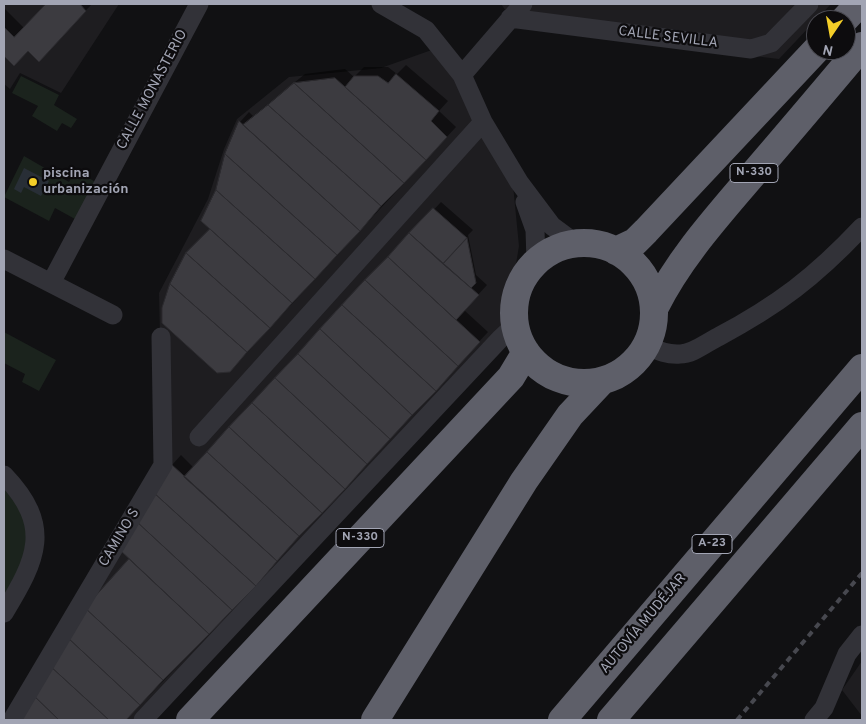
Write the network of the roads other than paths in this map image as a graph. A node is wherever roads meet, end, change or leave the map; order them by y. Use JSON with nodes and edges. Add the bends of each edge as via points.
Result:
{"nodes":[{"id":1,"x":199,"y":4,"type":"edge"},
{"id":2,"x":381,"y":4,"type":"edge"},
{"id":3,"x":523,"y":4,"type":"edge"},
{"id":4,"x":809,"y":4,"type":"edge"},
{"id":5,"x":510,"y":18,"type":"junction"},
{"id":6,"x":862,"y":46,"type":"edge"},
{"id":7,"x":807,"y":60,"type":"edge"},
{"id":8,"x":462,"y":75,"type":"junction"},
{"id":9,"x":483,"y":122,"type":"junction"},
{"id":10,"x":519,"y":182,"type":"junction"},
{"id":11,"x":862,"y":227,"type":"edge"},
{"id":12,"x":575,"y":243,"type":"junction"},
{"id":13,"x":616,"y":251,"type":"junction"},
{"id":14,"x":4,"y":259,"type":"edge"},
{"id":15,"x":536,"y":261,"type":"junction"},
{"id":16,"x":51,"y":283,"type":"junction"},
{"id":17,"x":655,"y":307,"type":"junction"},
{"id":18,"x":113,"y":315,"type":"dead end"},
{"id":19,"x":515,"y":325,"type":"junction"},
{"id":20,"x":161,"y":337,"type":"dead end"},
{"id":21,"x":647,"y":346,"type":"junction"},
{"id":22,"x":526,"y":352,"type":"junction"},
{"id":23,"x":862,"y":368,"type":"edge"},
{"id":24,"x":601,"y":382,"type":"junction"},
{"id":25,"x":862,"y":426,"type":"edge"},
{"id":26,"x":199,"y":437,"type":"dead end"},
{"id":27,"x":4,"y":475,"type":"edge"},
{"id":28,"x":4,"y":613,"type":"edge"},
{"id":29,"x":862,"y":635,"type":"edge"},
{"id":30,"x":12,"y":720,"type":"edge"},
{"id":31,"x":143,"y":720,"type":"edge"},
{"id":32,"x":190,"y":720,"type":"edge"},
{"id":33,"x":375,"y":720,"type":"edge"},
{"id":34,"x":562,"y":720,"type":"edge"},
{"id":35,"x":612,"y":720,"type":"edge"},
{"id":36,"x":814,"y":720,"type":"edge"}],
"edges":[{"from":1,"to":16,"type":"street","name":"CALLE MONASTERIO"},
{"from":2,"to":8,"type":"street","via":[[426,30]]},
{"from":3,"to":5,"type":"street"},
{"from":4,"to":5,"type":"street","name":"CALLE SEVILLA","via":[[771,43],[751,49]]},
{"from":5,"to":8,"type":"street"},
{"from":6,"to":17,"type":"highway","number":"N-330","via":[[718,215],[676,269]]},
{"from":7,"to":13,"type":"highway","number":"N-330","via":[[646,232],[635,242]]},
{"from":8,"to":9,"type":"street"},
{"from":9,"to":10,"type":"street"},
{"from":9,"to":26,"type":"street"},
{"from":10,"to":12,"type":"street","via":[[552,226]]},
{"from":10,"to":15,"type":"street","via":[[535,230]]},
{"from":11,"to":21,"type":"street","via":[[805,283],[774,306],[735,328],[682,354],[662,352]]},
{"from":12,"to":13,"type":"highway","number":"N-330","via":[[595,244]]},
{"from":12,"to":15,"type":"highway","number":"N-330","via":[[553,249]]},
{"from":13,"to":17,"type":"highway","number":"N-330","via":[[638,268],[646,280]]},
{"from":14,"to":16,"type":"street"},
{"from":15,"to":19,"type":"highway","number":"N-330","via":[[519,288],[514,309]]},
{"from":16,"to":18,"type":"street"},
{"from":17,"to":21,"type":"highway","number":"N-330"},
{"from":19,"to":22,"type":"highway","number":"N-330"},
{"from":19,"to":31,"type":"street"},
{"from":20,"to":30,"type":"street","name":"CAMINO S","via":[[164,465]]},
{"from":21,"to":24,"type":"highway","number":"N-330","via":[[632,365]]},
{"from":22,"to":24,"type":"highway","number":"N-330","via":[[533,362],[553,376],[577,383]]},
{"from":22,"to":32,"type":"highway","number":"N-330","via":[[511,377]]},
{"from":23,"to":34,"type":"highway","name":"AUTOVÍA MUDÉJAR","number":"A-23"},
{"from":24,"to":33,"type":"highway","number":"N-330","via":[[574,409],[524,481]]},
{"from":25,"to":35,"type":"highway","number":"A-23"},
{"from":27,"to":28,"type":"street","via":[[24,498],[31,512],[36,544],[24,580]]},
{"from":29,"to":36,"type":"street","via":[[847,654],[824,708]]}]}
